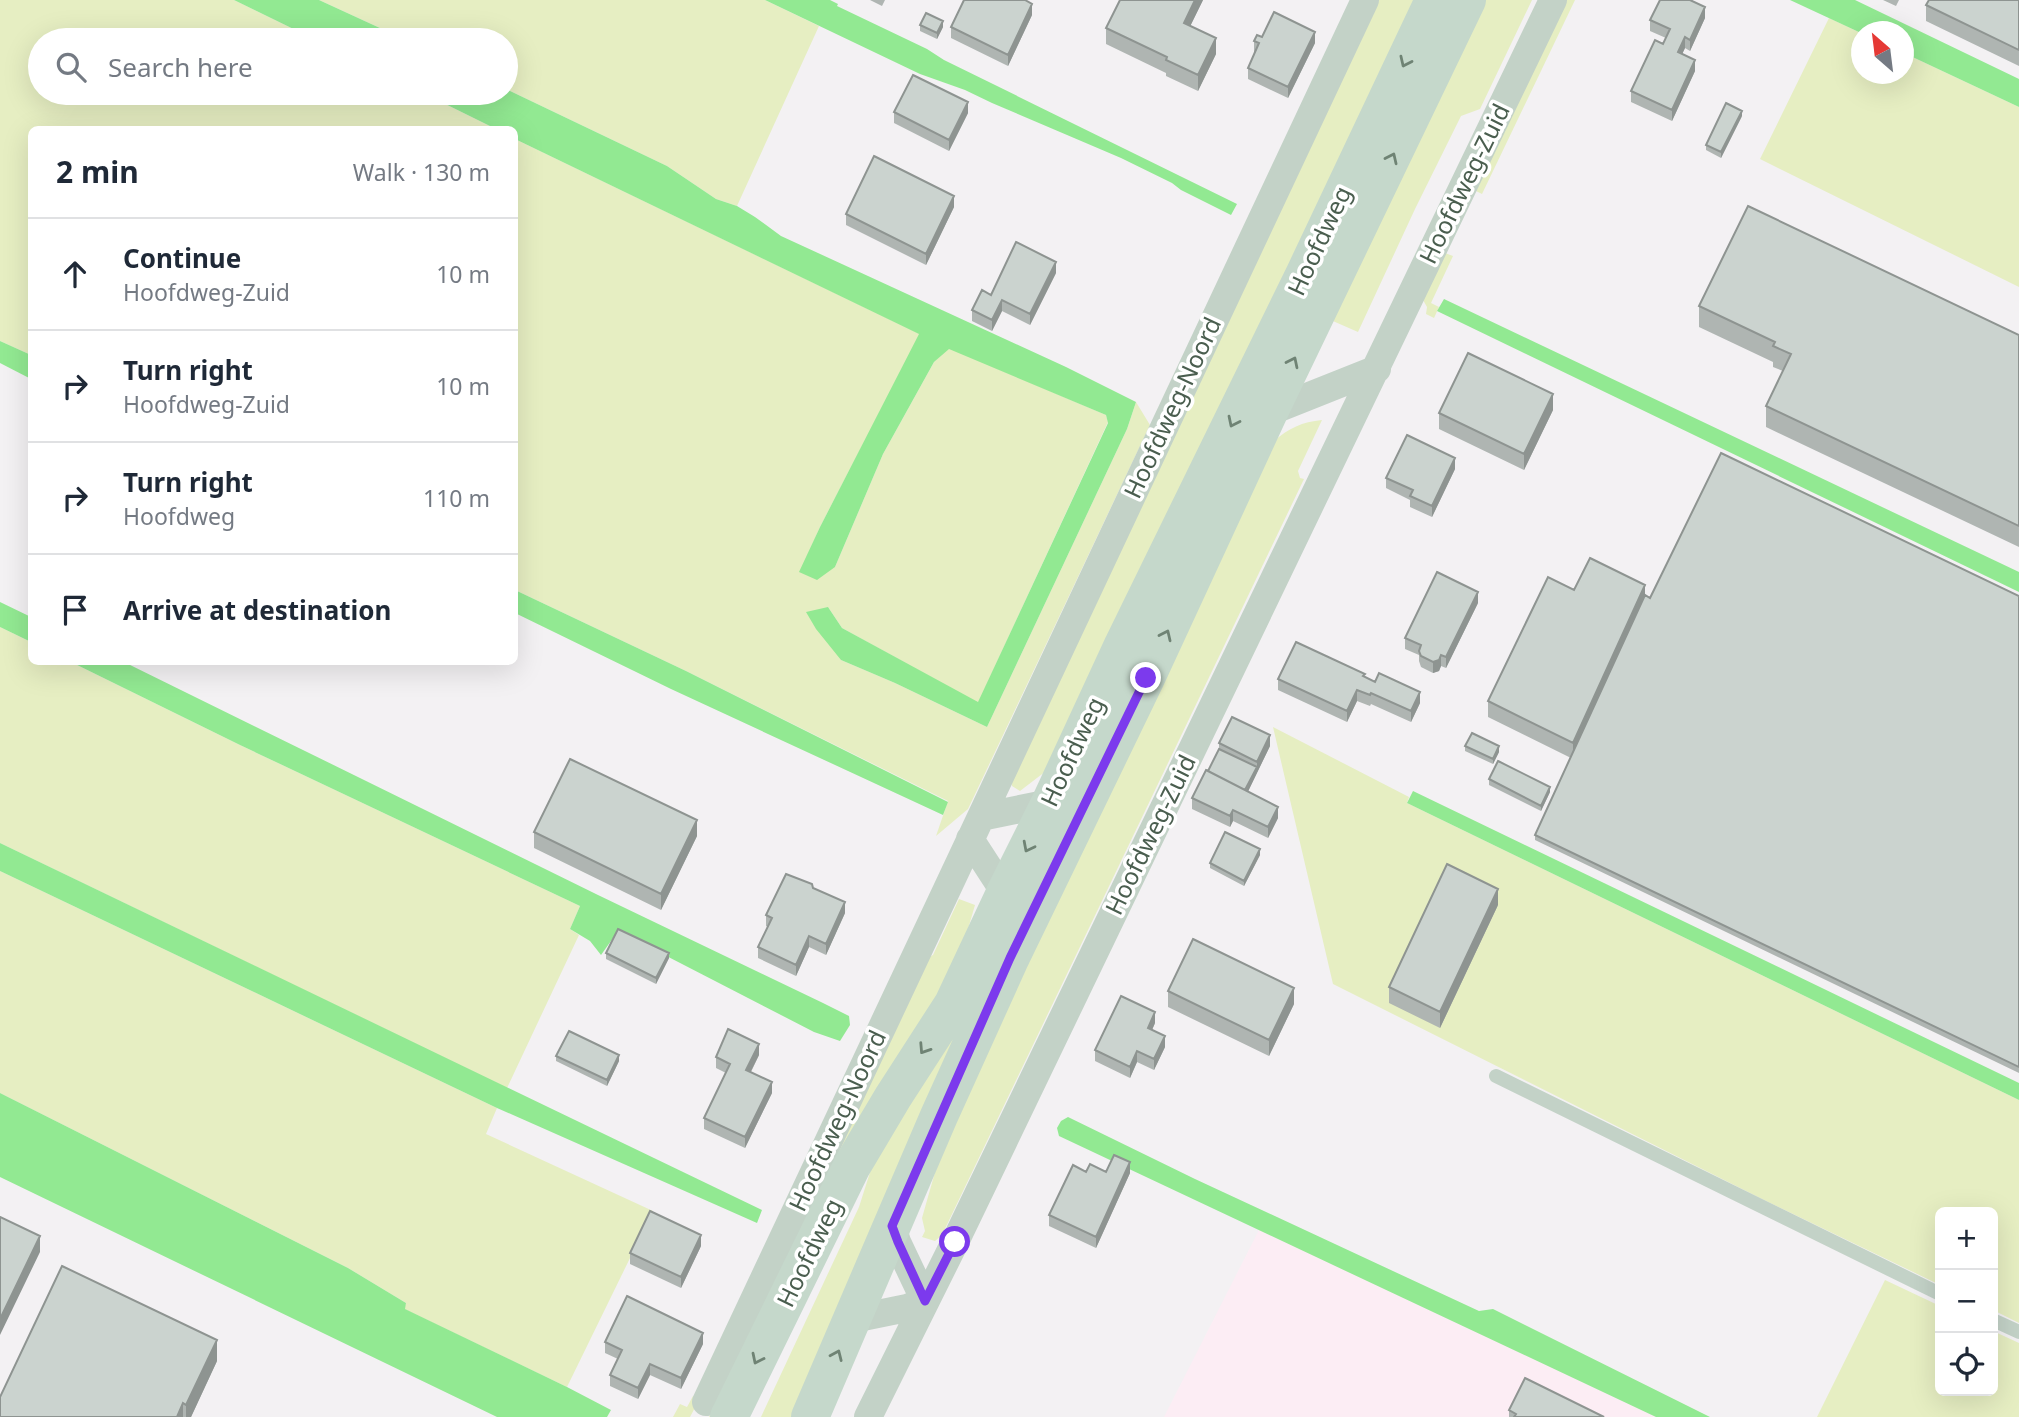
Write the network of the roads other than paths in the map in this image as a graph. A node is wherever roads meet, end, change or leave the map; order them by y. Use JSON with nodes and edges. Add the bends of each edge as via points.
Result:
{"nodes":[{"id":1,"x":1364,"y":0,"type":"edge"},
{"id":2,"x":1434,"y":0,"type":"edge"},
{"id":3,"x":1467,"y":0,"type":"edge"},
{"id":4,"x":1553,"y":0,"type":"edge"},
{"id":5,"x":1377,"y":369,"type":"junction"},
{"id":6,"x":1269,"y":412,"type":"junction"},
{"id":7,"x":1050,"y":803,"type":"junction"},
{"id":8,"x":976,"y":828,"type":"junction"},
{"id":9,"x":1005,"y":893,"type":"junction"},
{"id":10,"x":1496,"y":1076,"type":"dead end"},
{"id":11,"x":892,"y":1226,"type":"junction"},
{"id":12,"x":1935,"y":1292,"type":"edge"},
{"id":13,"x":925,"y":1301,"type":"junction"},
{"id":14,"x":853,"y":1319,"type":"junction"},
{"id":15,"x":1998,"y":1322,"type":"edge"},
{"id":16,"x":2019,"y":1332,"type":"edge"},
{"id":17,"x":730,"y":1408,"type":"edge"},
{"id":18,"x":810,"y":1417,"type":"edge"},
{"id":19,"x":868,"y":1417,"type":"edge"}],
"edges":[{"from":1,"to":8,"type":"street","name":"Hoofdweg-Noord"},
{"from":2,"to":7,"type":"main road","name":"Hoofdweg","one_way":true},
{"from":6,"to":3,"type":"main road","name":"Hoofdweg","one_way":true},
{"from":4,"to":5,"type":"street","name":"Hoofdweg-Zuid"},
{"from":5,"to":6,"type":"street"},
{"from":5,"to":13,"type":"street","name":"Hoofdweg-Zuid"},
{"from":11,"to":6,"type":"main road","name":"Hoofdweg","one_way":true,"via":[[1010,958]]},
{"from":7,"to":8,"type":"street"},
{"from":7,"to":9,"type":"main road","name":"Hoofdweg","one_way":true},
{"from":8,"to":9,"type":"street"},
{"from":8,"to":17,"type":"street","name":"Hoofdweg-Noord"},
{"from":9,"to":17,"type":"main road","name":"Hoofdweg","one_way":true,"via":[[953,1004],[852,1166]]},
{"from":10,"to":12,"type":"lane"},
{"from":11,"to":13,"type":"street"},
{"from":11,"to":14,"type":"main road","name":"Hoofdweg"},
{"from":13,"to":14,"type":"street"},
{"from":13,"to":19,"type":"street","name":"Hoofdweg-Zuid"},
{"from":18,"to":14,"type":"main road","name":"Hoofdweg","one_way":true},
{"from":15,"to":16,"type":"lane"}]}
